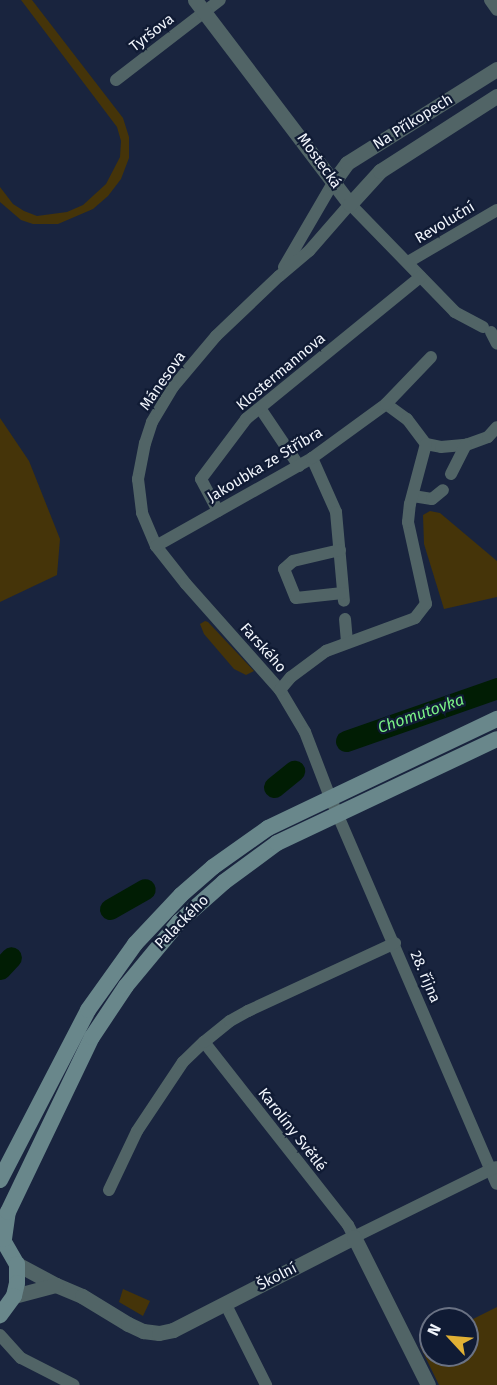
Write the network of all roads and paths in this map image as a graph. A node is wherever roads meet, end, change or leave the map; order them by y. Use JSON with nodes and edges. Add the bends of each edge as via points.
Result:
{"nodes":[{"id":1,"x":220,"y":0,"type":"edge"},
{"id":2,"x":490,"y":0,"type":"edge"},
{"id":3,"x":200,"y":5,"type":"edge"},
{"id":4,"x":497,"y":10,"type":"edge"},
{"id":5,"x":497,"y":69,"type":"edge"},
{"id":6,"x":117,"y":80,"type":"dead end"},
{"id":7,"x":497,"y":96,"type":"edge"},
{"id":8,"x":334,"y":180,"type":"junction"},
{"id":9,"x":350,"y":204,"type":"junction"},
{"id":10,"x":497,"y":210,"type":"edge"},
{"id":11,"x":408,"y":262,"type":"junction"},
{"id":12,"x":279,"y":276,"type":"junction"},
{"id":13,"x":420,"y":277,"type":"junction"},
{"id":14,"x":497,"y":344,"type":"edge"},
{"id":15,"x":431,"y":357,"type":"dead end"},
{"id":16,"x":386,"y":404,"type":"junction"},
{"id":17,"x":260,"y":408,"type":"junction"},
{"id":18,"x":497,"y":427,"type":"edge"},
{"id":19,"x":426,"y":444,"type":"junction"},
{"id":20,"x":466,"y":445,"type":"junction"},
{"id":21,"x":312,"y":458,"type":"junction"},
{"id":22,"x":299,"y":466,"type":"junction"},
{"id":23,"x":451,"y":474,"type":"dead end"},
{"id":24,"x":443,"y":490,"type":"dead end"},
{"id":25,"x":413,"y":496,"type":"junction"},
{"id":26,"x":218,"y":511,"type":"junction"},
{"id":27,"x":149,"y":534,"type":"joint"},
{"id":28,"x":156,"y":546,"type":"junction"},
{"id":29,"x":340,"y":550,"type":"junction"},
{"id":30,"x":345,"y":619,"type":"dead end"},
{"id":31,"x":347,"y":641,"type":"junction"},
{"id":32,"x":279,"y":690,"type":"junction"},
{"id":33,"x":497,"y":719,"type":"edge"},
{"id":34,"x":497,"y":739,"type":"edge"},
{"id":35,"x":330,"y":797,"type":"junction"},
{"id":36,"x":338,"y":812,"type":"junction"},
{"id":37,"x":394,"y":943,"type":"junction"},
{"id":38,"x":204,"y":1042,"type":"junction"},
{"id":39,"x":494,"y":1168,"type":"edge"},
{"id":40,"x":0,"y":1180,"type":"edge"},
{"id":41,"x":497,"y":1184,"type":"edge"},
{"id":42,"x":109,"y":1190,"type":"dead end"},
{"id":43,"x":2,"y":1237,"type":"edge"},
{"id":44,"x":354,"y":1237,"type":"junction"},
{"id":45,"x":17,"y":1264,"type":"junction"},
{"id":46,"x":56,"y":1285,"type":"junction"},
{"id":47,"x":14,"y":1296,"type":"junction"},
{"id":48,"x":225,"y":1303,"type":"junction"},
{"id":49,"x":0,"y":1315,"type":"edge"},
{"id":50,"x":0,"y":1335,"type":"edge"},
{"id":51,"x":74,"y":1385,"type":"edge"},
{"id":52,"x":266,"y":1385,"type":"edge"},
{"id":53,"x":428,"y":1385,"type":"edge"}],
"edges":[{"from":1,"to":3,"type":"street","name":"Tyršova"},
{"from":2,"to":4,"type":"street"},
{"from":3,"to":6,"type":"street","name":"Tyršova"},
{"from":3,"to":8,"type":"street","name":"Mostecká"},
{"from":5,"to":8,"type":"street","name":"Na Příkopech","via":[[347,163]]},
{"from":7,"to":9,"type":"street","name":"Na Příkopech","via":[[380,171]]},
{"from":8,"to":9,"type":"street","name":"Mostecká"},
{"from":8,"to":12,"type":"street","name":"Mánesova"},
{"from":9,"to":11,"type":"street","name":"Mostecká"},
{"from":9,"to":12,"type":"street","name":"Mánesova","via":[[309,251]]},
{"from":10,"to":11,"type":"street","name":"Revoluční"},
{"from":11,"to":13,"type":"street","name":"Mostecká"},
{"from":12,"to":27,"type":"street","name":"Mánesova","via":[[197,357],[156,415],[144,443],[138,479]]},
{"from":13,"to":14,"type":"street","name":"Mostecká","via":[[455,312],[487,329]]},
{"from":13,"to":17,"type":"street","name":"Klostermannova"},
{"from":15,"to":16,"type":"street","name":"Jakoubka ze Stříbra"},
{"from":16,"to":19,"type":"street","via":[[407,418]]},
{"from":16,"to":21,"type":"street","name":"Jakoubka ze Stříbra"},
{"from":17,"to":22,"type":"street"},
{"from":17,"to":26,"type":"street","name":"Klostermannova","via":[[246,419],[201,478]]},
{"from":18,"to":20,"type":"street","via":[[488,437]]},
{"from":19,"to":20,"type":"street"},
{"from":19,"to":25,"type":"street"},
{"from":20,"to":23,"type":"street"},
{"from":21,"to":22,"type":"street","name":"Jakoubka ze Stříbra"},
{"from":21,"to":29,"type":"street","via":[[336,512]]},
{"from":22,"to":26,"type":"street","name":"Jakoubka ze Stříbra"},
{"from":24,"to":25,"type":"street","via":[[432,499]]},
{"from":25,"to":31,"type":"street","via":[[408,522],[410,539],[426,604],[416,618]]},
{"from":26,"to":28,"type":"street","name":"Jakoubka ze Stříbra"},
{"from":27,"to":28,"type":"street","name":"Farského"},
{"from":28,"to":32,"type":"street","name":"Farského"},
{"from":29,"to":29,"type":"street","via":[[294,561],[284,569],[296,598],[344,597]]},
{"from":30,"to":31,"type":"street"},
{"from":31,"to":32,"type":"street","via":[[326,651]]},
{"from":32,"to":35,"type":"street","name":"Farského","via":[[305,732]]},
{"from":33,"to":35,"type":"main road","name":"Palackého"},
{"from":34,"to":36,"type":"main road","name":"Palackého"},
{"from":35,"to":36,"type":"street","name":"28. října"},
{"from":35,"to":40,"type":"main road","name":"Palackého","via":[[268,828],[213,867],[141,938],[110,976],[76,1030]]},
{"from":36,"to":37,"type":"street","name":"28. října"},
{"from":36,"to":43,"type":"main road","name":"Palackého","via":[[277,843],[241,868],[193,909],[150,955],[104,1017],[81,1057],[8,1212]]},
{"from":37,"to":38,"type":"street","via":[[248,1011]]},
{"from":37,"to":39,"type":"street","name":"28. října"},
{"from":38,"to":42,"type":"street","via":[[183,1062],[137,1131]]},
{"from":38,"to":44,"type":"street","name":"Karolíny Světlé"},
{"from":39,"to":41,"type":"street","name":"28. října"},
{"from":39,"to":44,"type":"street","name":"Školní"},
{"from":43,"to":45,"type":"main road"},
{"from":44,"to":48,"type":"street","name":"Školní"},
{"from":44,"to":53,"type":"street"},
{"from":45,"to":46,"type":"street","name":"Školní"},
{"from":45,"to":47,"type":"main road"},
{"from":46,"to":47,"type":"street"},
{"from":46,"to":48,"type":"street","name":"Školní","via":[[128,1324],[151,1332],[173,1330]]},
{"from":47,"to":49,"type":"main road"},
{"from":48,"to":52,"type":"street"},
{"from":50,"to":51,"type":"street","via":[[21,1358]]}]}
